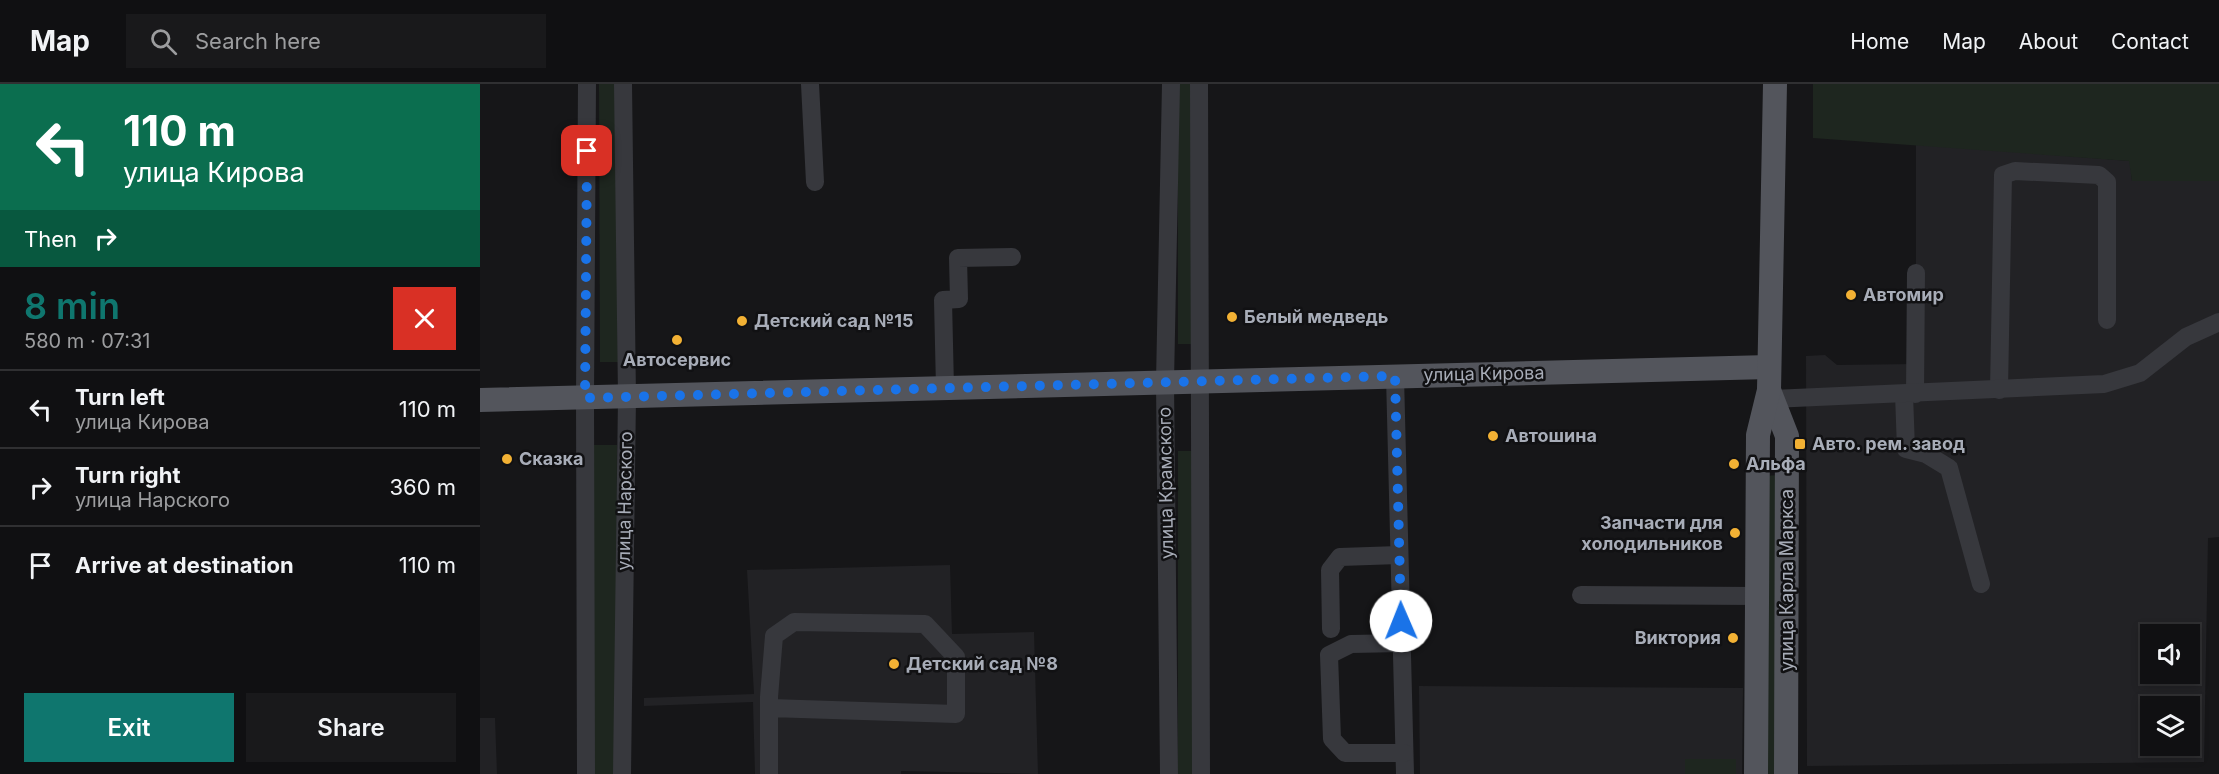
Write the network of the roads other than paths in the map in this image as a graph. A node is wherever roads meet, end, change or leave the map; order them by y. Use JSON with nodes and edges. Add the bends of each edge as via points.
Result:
{"nodes":[{"id":1,"x":587,"y":84,"type":"edge"},
{"id":2,"x":623,"y":84,"type":"edge"},
{"id":3,"x":810,"y":84,"type":"edge"},
{"id":4,"x":1171,"y":84,"type":"edge"},
{"id":5,"x":1199,"y":84,"type":"edge"},
{"id":6,"x":1775,"y":84,"type":"edge"},
{"id":7,"x":815,"y":182,"type":"dead end"},
{"id":8,"x":1012,"y":257,"type":"dead end"},
{"id":9,"x":1916,"y":273,"type":"dead end"},
{"id":10,"x":2107,"y":320,"type":"dead end"},
{"id":11,"x":2219,"y":322,"type":"edge"},
{"id":12,"x":1395,"y":376,"type":"junction"},
{"id":13,"x":1200,"y":381,"type":"junction"},
{"id":14,"x":1165,"y":382,"type":"junction"},
{"id":15,"x":1770,"y":386,"type":"junction"},
{"id":16,"x":945,"y":388,"type":"junction"},
{"id":17,"x":1999,"y":390,"type":"junction"},
{"id":18,"x":1909,"y":394,"type":"junction"},
{"id":19,"x":627,"y":397,"type":"junction"},
{"id":20,"x":585,"y":398,"type":"junction"},
{"id":21,"x":480,"y":400,"type":"edge"},
{"id":22,"x":1400,"y":555,"type":"junction"},
{"id":23,"x":1981,"y":584,"type":"dead end"},
{"id":24,"x":1581,"y":595,"type":"dead end"},
{"id":25,"x":1757,"y":596,"type":"junction"},
{"id":26,"x":1331,"y":629,"type":"dead end"},
{"id":27,"x":1402,"y":643,"type":"junction"},
{"id":28,"x":770,"y":708,"type":"junction"},
{"id":29,"x":1404,"y":753,"type":"junction"},
{"id":30,"x":586,"y":774,"type":"edge"},
{"id":31,"x":622,"y":774,"type":"edge"},
{"id":32,"x":769,"y":774,"type":"edge"},
{"id":33,"x":1169,"y":774,"type":"edge"},
{"id":34,"x":1201,"y":774,"type":"edge"},
{"id":35,"x":1405,"y":774,"type":"edge"},
{"id":36,"x":1756,"y":774,"type":"edge"},
{"id":37,"x":1786,"y":774,"type":"edge"}],
"edges":[{"from":1,"to":20,"type":"street"},
{"from":2,"to":19,"type":"street","name":"улица Нарского"},
{"from":3,"to":7,"type":"street"},
{"from":4,"to":14,"type":"street","name":"улица Крамского"},
{"from":5,"to":13,"type":"street","name":"улица Крамского"},
{"from":6,"to":15,"type":"main road","name":"улица Карла Маркса"},
{"from":8,"to":16,"type":"street","via":[[958,258],[959,299],[943,300]]},
{"from":9,"to":18,"type":"street"},
{"from":10,"to":17,"type":"street","via":[[2107,182],[2099,175],[2015,171],[2003,175]]},
{"from":11,"to":17,"type":"street","via":[[2186,337],[2140,373],[2104,384]]},
{"from":12,"to":13,"type":"main road","name":"улица Кирова"},
{"from":12,"to":15,"type":"main road","name":"улица Кирова"},
{"from":12,"to":22,"type":"street"},
{"from":13,"to":14,"type":"main road","name":"улица Кирова"},
{"from":13,"to":34,"type":"street","name":"улица Крамского"},
{"from":14,"to":16,"type":"main road","name":"улица Кирова"},
{"from":14,"to":33,"type":"street","name":"улица Крамского"},
{"from":15,"to":18,"type":"street"},
{"from":15,"to":25,"type":"main road","name":"улица Карла Маркса","via":[[1758,435]]},
{"from":15,"to":37,"type":"main road","name":"улица Карла Маркса","via":[[1787,436]]},
{"from":16,"to":19,"type":"main road","name":"улица Кирова"},
{"from":17,"to":18,"type":"street"},
{"from":18,"to":23,"type":"street","via":[[1906,449],[1926,454],[1949,468]]},
{"from":19,"to":20,"type":"main road","name":"улица Кирова"},
{"from":19,"to":31,"type":"street","name":"улица Нарского"},
{"from":20,"to":21,"type":"main road","name":"улица Кирова"},
{"from":20,"to":30,"type":"street"},
{"from":22,"to":26,"type":"street","via":[[1340,557],[1330,570]]},
{"from":22,"to":27,"type":"street"},
{"from":24,"to":25,"type":"street"},
{"from":25,"to":36,"type":"main road","name":"улица Карла Маркса"},
{"from":27,"to":29,"type":"street"},
{"from":27,"to":29,"type":"street","via":[[1351,644],[1329,655],[1332,739],[1345,753]]},
{"from":28,"to":28,"type":"street","via":[[956,714],[956,657],[925,624],[794,622],[774,636]]},
{"from":28,"to":32,"type":"street"},
{"from":29,"to":35,"type":"street"}]}
